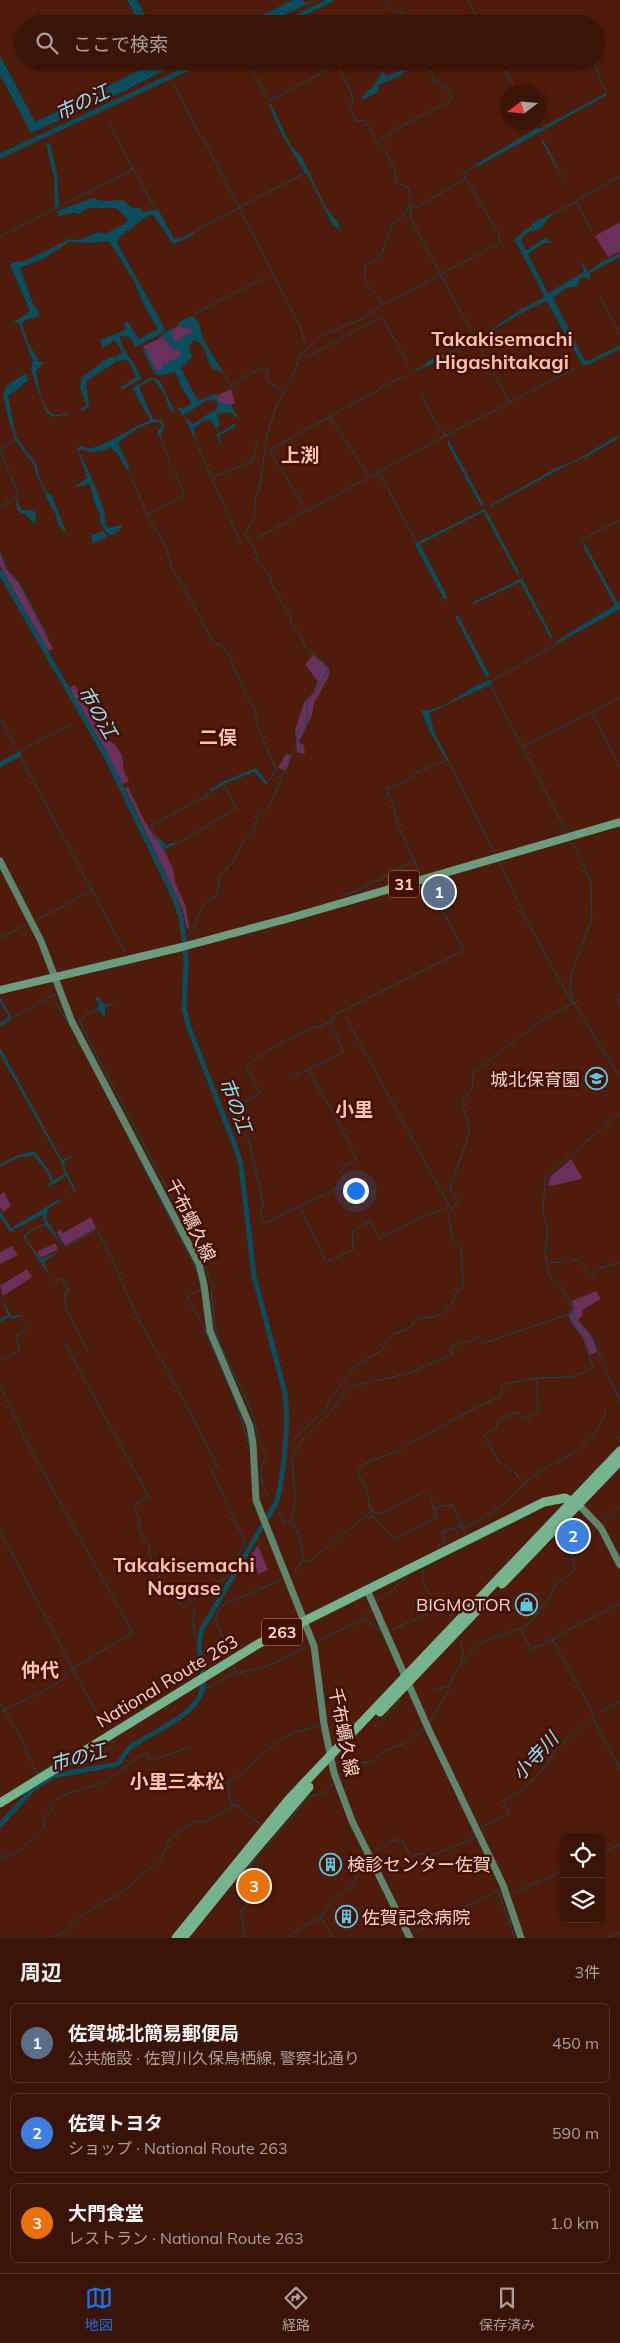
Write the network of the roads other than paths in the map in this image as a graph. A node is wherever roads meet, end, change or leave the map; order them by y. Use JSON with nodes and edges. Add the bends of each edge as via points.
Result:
{"nodes":[{"id":1,"x":620,"y":822,"type":"edge"},
{"id":2,"x":0,"y":861,"type":"edge"},
{"id":3,"x":55,"y":977,"type":"junction"},
{"id":4,"x":0,"y":990,"type":"edge"},
{"id":5,"x":620,"y":1451,"type":"edge"},
{"id":6,"x":620,"y":1461,"type":"edge"},
{"id":7,"x":576,"y":1503,"type":"junction"},
{"id":8,"x":620,"y":1565,"type":"edge"},
{"id":9,"x":367,"y":1590,"type":"junction"},
{"id":10,"x":305,"y":1621,"type":"junction"},
{"id":11,"x":407,"y":1679,"type":"junction"},
{"id":12,"x":331,"y":1758,"type":"junction"},
{"id":13,"x":0,"y":1803,"type":"edge"},
{"id":14,"x":176,"y":1938,"type":"edge"},
{"id":15,"x":183,"y":1938,"type":"edge"},
{"id":16,"x":410,"y":1938,"type":"edge"},
{"id":17,"x":521,"y":1938,"type":"edge"}],
"edges":[{"from":1,"to":3,"type":"main road","number":"31","via":[[185,946]]},
{"from":2,"to":3,"type":"street","name":"千布蠣久線","via":[[33,923]]},
{"from":3,"to":4,"type":"main road","number":"31"},
{"from":3,"to":10,"type":"street","name":"千布蠣久線","via":[[72,1022],[199,1264],[210,1331],[250,1426],[256,1500]]},
{"from":5,"to":7,"type":"highway"},
{"from":6,"to":7,"type":"highway"},
{"from":7,"to":8,"type":"street","via":[[601,1528]]},
{"from":7,"to":9,"type":"highway","name":"National Route 263","number":"263","via":[[559,1498],[544,1502]]},
{"from":7,"to":11,"type":"highway"},
{"from":9,"to":10,"type":"highway","name":"National Route 263","number":"263"},
{"from":9,"to":11,"type":"street"},
{"from":10,"to":12,"type":"street","name":"千布蠣久線","via":[[316,1657]]},
{"from":10,"to":13,"type":"highway","name":"National Route 263","number":"263","via":[[228,1661]]},
{"from":11,"to":12,"type":"highway"},
{"from":11,"to":17,"type":"street","via":[[503,1885]]},
{"from":12,"to":14,"type":"highway","via":[[289,1799]]},
{"from":12,"to":15,"type":"highway"},
{"from":12,"to":16,"type":"street","name":"千布蠣久線","via":[[352,1821]]}]}
